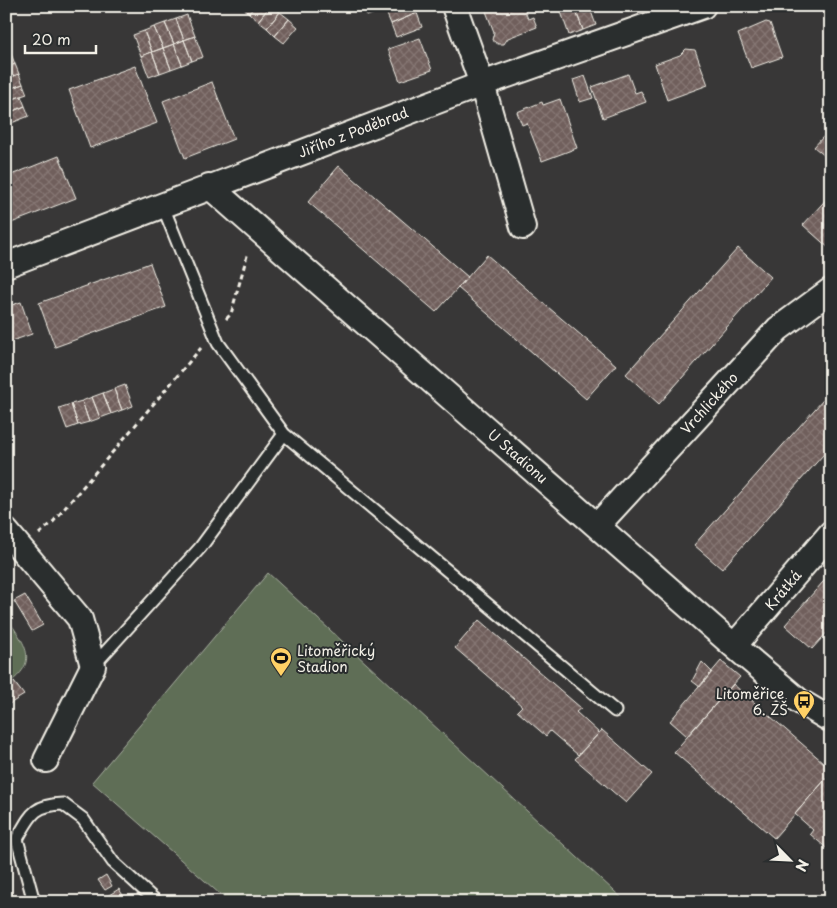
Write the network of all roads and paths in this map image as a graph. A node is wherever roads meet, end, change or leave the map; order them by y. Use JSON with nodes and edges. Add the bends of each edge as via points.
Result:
{"nodes":[{"id":1,"x":454,"y":6,"type":"edge"},
{"id":2,"x":697,"y":7,"type":"edge"},
{"id":3,"x":482,"y":84,"type":"junction"},
{"id":4,"x":209,"y":186,"type":"junction"},
{"id":5,"x":162,"y":204,"type":"junction"},
{"id":6,"x":523,"y":227,"type":"dead end"},
{"id":7,"x":259,"y":230,"type":"junction"},
{"id":8,"x":6,"y":265,"type":"edge"},
{"id":9,"x":831,"y":290,"type":"edge"},
{"id":10,"x":214,"y":333,"type":"junction"},
{"id":11,"x":284,"y":434,"type":"junction"},
{"id":12,"x":597,"y":526,"type":"junction"},
{"id":13,"x":6,"y":531,"type":"edge"},
{"id":14,"x":831,"y":533,"type":"edge"},
{"id":15,"x":21,"y":549,"type":"junction"},
{"id":16,"x":734,"y":646,"type":"junction"},
{"id":17,"x":93,"y":666,"type":"junction"},
{"id":18,"x":615,"y":711,"type":"dead end"},
{"id":19,"x":830,"y":718,"type":"edge"},
{"id":20,"x":46,"y":760,"type":"dead end"},
{"id":21,"x":34,"y":902,"type":"edge"},
{"id":22,"x":157,"y":902,"type":"edge"}],
"edges":[{"from":1,"to":3,"type":"street"},
{"from":2,"to":3,"type":"street","name":"Jiřího z Poděbrad"},
{"from":3,"to":4,"type":"street","name":"Jiřího z Poděbrad"},
{"from":3,"to":6,"type":"street"},
{"from":4,"to":5,"type":"street","name":"Jiřího z Poděbrad"},
{"from":4,"to":7,"type":"street","name":"U Stadionu"},
{"from":5,"to":8,"type":"street","name":"Jiřího z Poděbrad"},
{"from":5,"to":10,"type":"lane"},
{"from":7,"to":10,"type":"path","via":[[250,245],[231,314]]},
{"from":7,"to":12,"type":"street","name":"U Stadionu"},
{"from":9,"to":12,"type":"street","name":"Vrchlického","via":[[778,329]]},
{"from":10,"to":11,"type":"lane"},
{"from":10,"to":15,"type":"path","via":[[53,522]]},
{"from":11,"to":17,"type":"lane","via":[[200,548]]},
{"from":11,"to":18,"type":"lane"},
{"from":12,"to":16,"type":"street","name":"U Stadionu"},
{"from":13,"to":15,"type":"street"},
{"from":14,"to":16,"type":"street","name":"Krátká"},
{"from":15,"to":17,"type":"street","via":[[80,619]]},
{"from":16,"to":19,"type":"street","name":"U Stadionu","via":[[799,701]]},
{"from":17,"to":20,"type":"street"},
{"from":21,"to":22,"type":"lane","via":[[17,839],[30,815],[45,804],[63,804],[83,820],[113,862]]}]}
